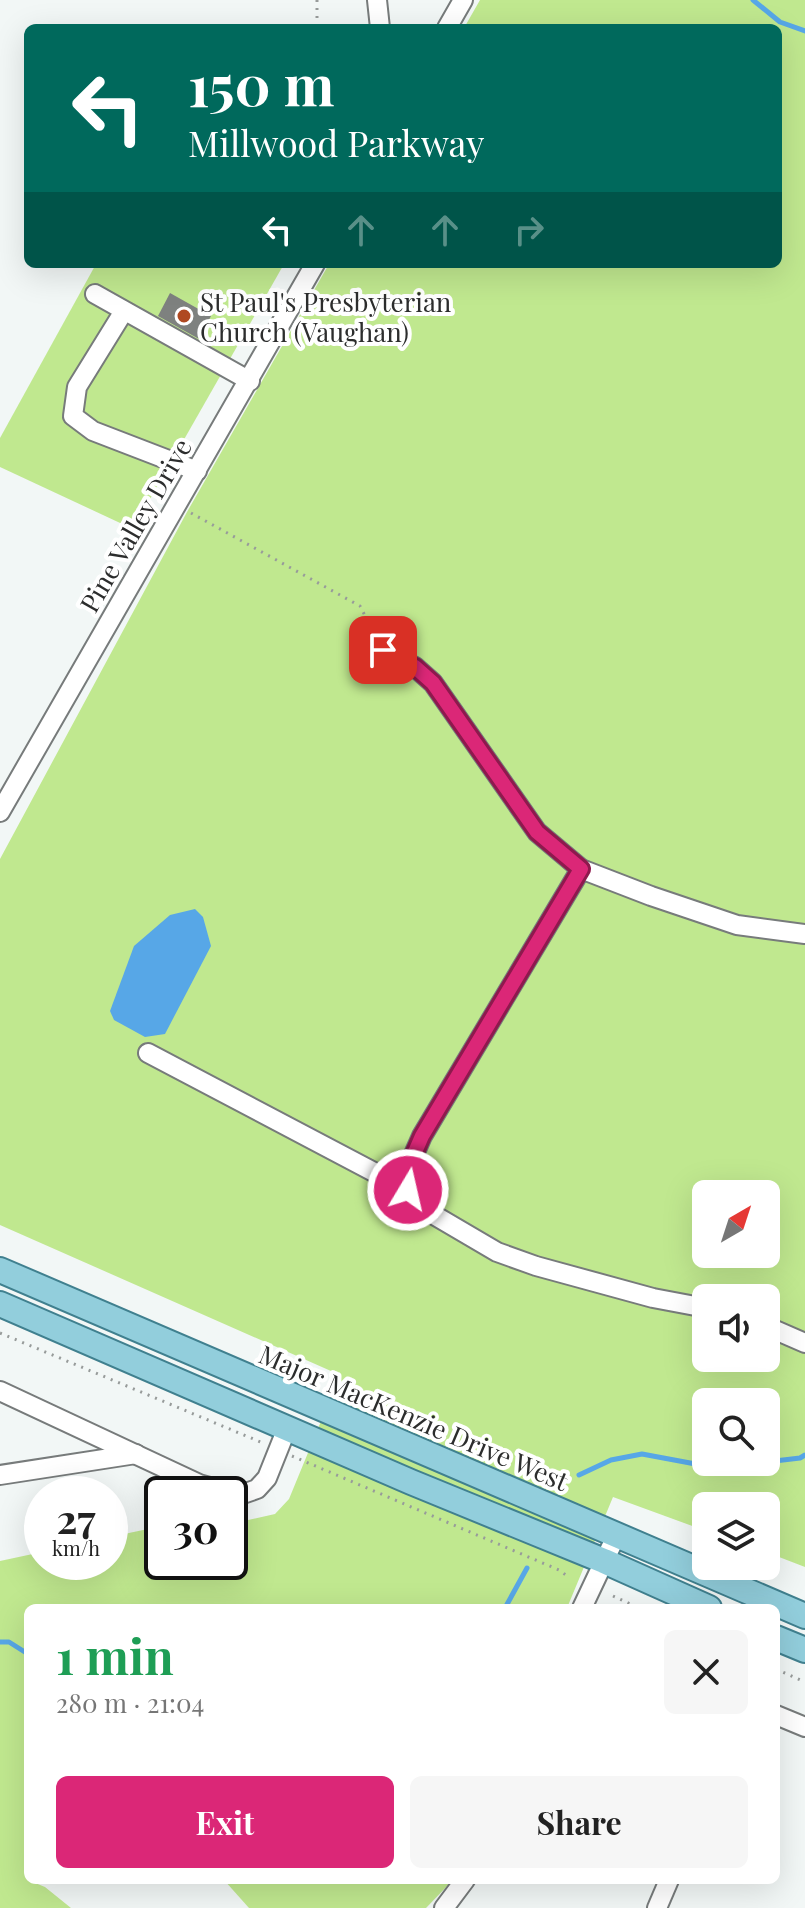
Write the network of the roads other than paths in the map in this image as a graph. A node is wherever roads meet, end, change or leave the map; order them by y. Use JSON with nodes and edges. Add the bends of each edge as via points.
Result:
{"nodes":[{"id":1,"x":377,"y":0,"type":"edge"},
{"id":2,"x":463,"y":0,"type":"edge"},
{"id":3,"x":380,"y":24,"type":"edge"},
{"id":4,"x":449,"y":24,"type":"edge"},
{"id":5,"x":313,"y":268,"type":"edge"},
{"id":6,"x":95,"y":294,"type":"dead end"},
{"id":7,"x":124,"y":311,"type":"junction"},
{"id":8,"x":250,"y":381,"type":"junction"},
{"id":9,"x":197,"y":471,"type":"junction"},
{"id":10,"x":383,"y":650,"type":"road end"},
{"id":11,"x":0,"y":812,"type":"edge"},
{"id":12,"x":581,"y":869,"type":"junction"},
{"id":13,"x":805,"y":934,"type":"edge"},
{"id":14,"x":148,"y":1053,"type":"dead end"},
{"id":15,"x":408,"y":1190,"type":"junction"},
{"id":16,"x":0,"y":1270,"type":"edge"},
{"id":17,"x":0,"y":1304,"type":"edge"},
{"id":18,"x":692,"y":1305,"type":"edge"},
{"id":19,"x":780,"y":1332,"type":"edge"},
{"id":20,"x":805,"y":1343,"type":"edge"},
{"id":21,"x":0,"y":1391,"type":"edge"},
{"id":22,"x":287,"y":1428,"type":"junction"},
{"id":23,"x":136,"y":1454,"type":"junction"},
{"id":24,"x":0,"y":1475,"type":"edge"},
{"id":25,"x":617,"y":1534,"type":"junction"},
{"id":26,"x":604,"y":1561,"type":"junction"},
{"id":27,"x":584,"y":1604,"type":"edge"},
{"id":28,"x":700,"y":1604,"type":"edge"},
{"id":29,"x":777,"y":1604,"type":"edge"},
{"id":30,"x":780,"y":1605,"type":"edge"},
{"id":31,"x":805,"y":1616,"type":"edge"},
{"id":32,"x":780,"y":1640,"type":"edge"},
{"id":33,"x":805,"y":1650,"type":"edge"},
{"id":34,"x":780,"y":1717,"type":"edge"},
{"id":35,"x":805,"y":1727,"type":"edge"},
{"id":36,"x":462,"y":1884,"type":"edge"},
{"id":37,"x":667,"y":1884,"type":"edge"},
{"id":38,"x":444,"y":1908,"type":"edge"},
{"id":39,"x":657,"y":1908,"type":"edge"}],
"edges":[{"from":1,"to":3,"type":"street"},
{"from":2,"to":4,"type":"street"},
{"from":5,"to":8,"type":"street","name":"Pine Valley Drive"},
{"from":6,"to":7,"type":"street"},
{"from":7,"to":8,"type":"street"},
{"from":7,"to":9,"type":"street","via":[[77,387],[73,416],[93,431]]},
{"from":8,"to":9,"type":"street","name":"Pine Valley Drive"},
{"from":9,"to":11,"type":"street","name":"Pine Valley Drive"},
{"from":10,"to":12,"type":"street","via":[[433,683],[537,832]]},
{"from":12,"to":13,"type":"street","via":[[737,925]]},
{"from":12,"to":15,"type":"street","via":[[422,1136],[405,1175]]},
{"from":14,"to":15,"type":"street"},
{"from":15,"to":18,"type":"street","via":[[422,1208],[497,1252]]},
{"from":16,"to":25,"type":"main road","name":"Major MacKenzie Drive West"},
{"from":17,"to":22,"type":"main road"},
{"from":19,"to":20,"type":"street"},
{"from":21,"to":23,"type":"street"},
{"from":22,"to":23,"type":"street","via":[[267,1478],[240,1495],[199,1484]]},
{"from":22,"to":26,"type":"main road"},
{"from":23,"to":24,"type":"street"},
{"from":25,"to":26,"type":"street"},
{"from":25,"to":29,"type":"main road","name":"Major MacKenzie Drive West"},
{"from":26,"to":27,"type":"street"},
{"from":26,"to":28,"type":"main road"},
{"from":30,"to":31,"type":"main road","name":"Major MacKenzie Drive West"},
{"from":32,"to":33,"type":"main road"},
{"from":34,"to":35,"type":"street"},
{"from":36,"to":38,"type":"street"},
{"from":37,"to":39,"type":"street"}]}
